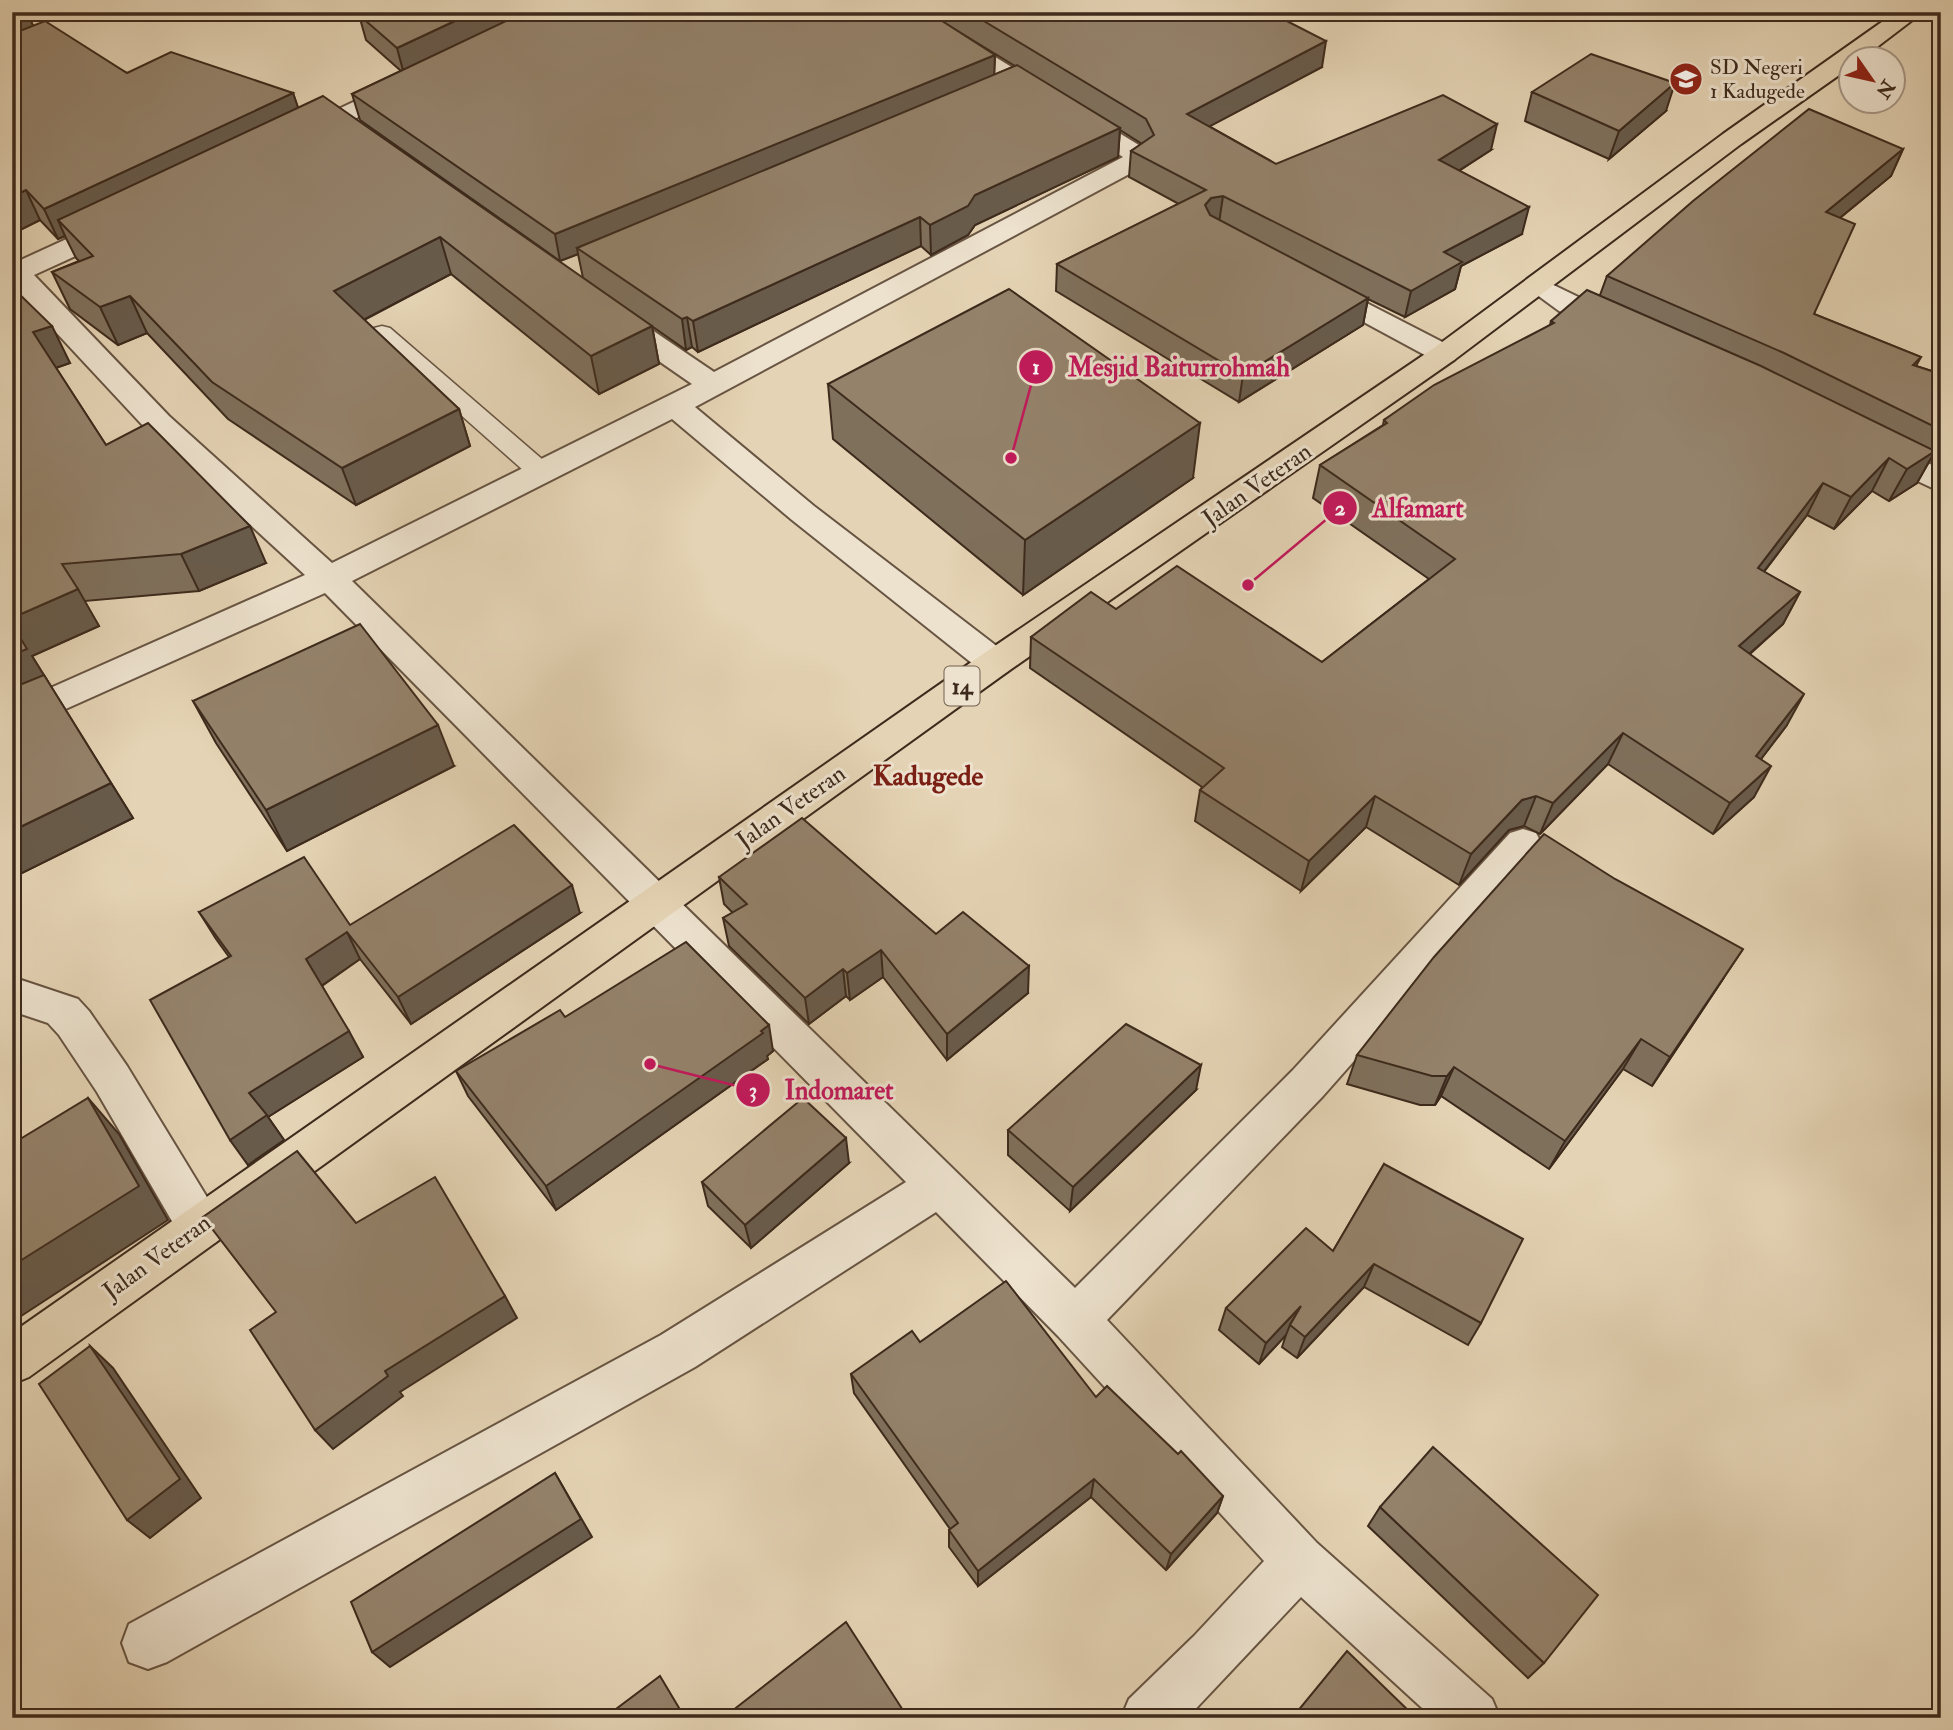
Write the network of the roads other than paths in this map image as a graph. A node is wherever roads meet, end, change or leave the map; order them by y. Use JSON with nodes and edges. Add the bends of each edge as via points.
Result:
{"nodes":[{"id":1,"x":905,"y":12,"type":"edge"},
{"id":2,"x":1896,"y":15,"type":"edge"},
{"id":3,"x":433,"y":71,"type":"edge"},
{"id":4,"x":276,"y":148,"type":"edge"},
{"id":5,"x":146,"y":213,"type":"edge"},
{"id":6,"x":14,"y":273,"type":"edge"},
{"id":7,"x":1302,"y":278,"type":"edge"},
{"id":8,"x":1539,"y":286,"type":"junction"},
{"id":9,"x":589,"y":299,"type":"edge"},
{"id":10,"x":382,"y":333,"type":"edge"},
{"id":11,"x":1645,"y":339,"type":"edge"},
{"id":12,"x":1444,"y":354,"type":"junction"},
{"id":13,"x":711,"y":384,"type":"junction"},
{"id":14,"x":674,"y":405,"type":"junction"},
{"id":15,"x":1856,"y":439,"type":"edge"},
{"id":16,"x":541,"y":472,"type":"junction"},
{"id":17,"x":1941,"y":482,"type":"edge"},
{"id":18,"x":328,"y":578,"type":"junction"},
{"id":19,"x":995,"y":663,"type":"junction"},
{"id":20,"x":12,"y":720,"type":"edge"},
{"id":21,"x":1524,"y":844,"type":"dead end"},
{"id":22,"x":654,"y":904,"type":"junction"},
{"id":23,"x":12,"y":994,"type":"edge"},
{"id":24,"x":938,"y":1186,"type":"junction"},
{"id":25,"x":200,"y":1227,"type":"junction"},
{"id":26,"x":1075,"y":1320,"type":"junction"},
{"id":27,"x":12,"y":1361,"type":"edge"},
{"id":28,"x":1299,"y":1561,"type":"junction"},
{"id":29,"x":148,"y":1643,"type":"dead end"},
{"id":30,"x":1148,"y":1718,"type":"edge"},
{"id":31,"x":1473,"y":1718,"type":"edge"}],
"edges":[{"from":1,"to":13,"type":"street","via":[[1007,87],[1133,152],[1137,160]]},
{"from":2,"to":8,"type":"highway","name":"Jalan Veteran","number":"14"},
{"from":3,"to":4,"type":"street","via":[[347,126]]},
{"from":5,"to":6,"type":"street"},
{"from":6,"to":18,"type":"street","via":[[158,423]]},
{"from":7,"to":12,"type":"street"},
{"from":8,"to":11,"type":"street","via":[[1569,305]]},
{"from":8,"to":12,"type":"highway","name":"Jalan Veteran","number":"14"},
{"from":9,"to":13,"type":"street"},
{"from":10,"to":16,"type":"lane"},
{"from":12,"to":19,"type":"highway","name":"Jalan Veteran","number":"14"},
{"from":13,"to":14,"type":"street"},
{"from":14,"to":16,"type":"street"},
{"from":14,"to":19,"type":"street"},
{"from":15,"to":17,"type":"street"},
{"from":16,"to":18,"type":"street"},
{"from":18,"to":20,"type":"street"},
{"from":18,"to":22,"type":"street"},
{"from":19,"to":22,"type":"highway","name":"Jalan Veteran","number":"14"},
{"from":21,"to":26,"type":"street","via":[[1308,1083]]},
{"from":22,"to":24,"type":"street"},
{"from":22,"to":25,"type":"highway","name":"Jalan Veteran","number":"14"},
{"from":23,"to":25,"type":"street","via":[[55,1008],[74,1023]]},
{"from":24,"to":26,"type":"street"},
{"from":24,"to":29,"type":"street","via":[[678,1351]]},
{"from":25,"to":27,"type":"highway","name":"Jalan Veteran","number":"14"},
{"from":26,"to":28,"type":"street"},
{"from":28,"to":30,"type":"street"},
{"from":28,"to":31,"type":"street"}]}
